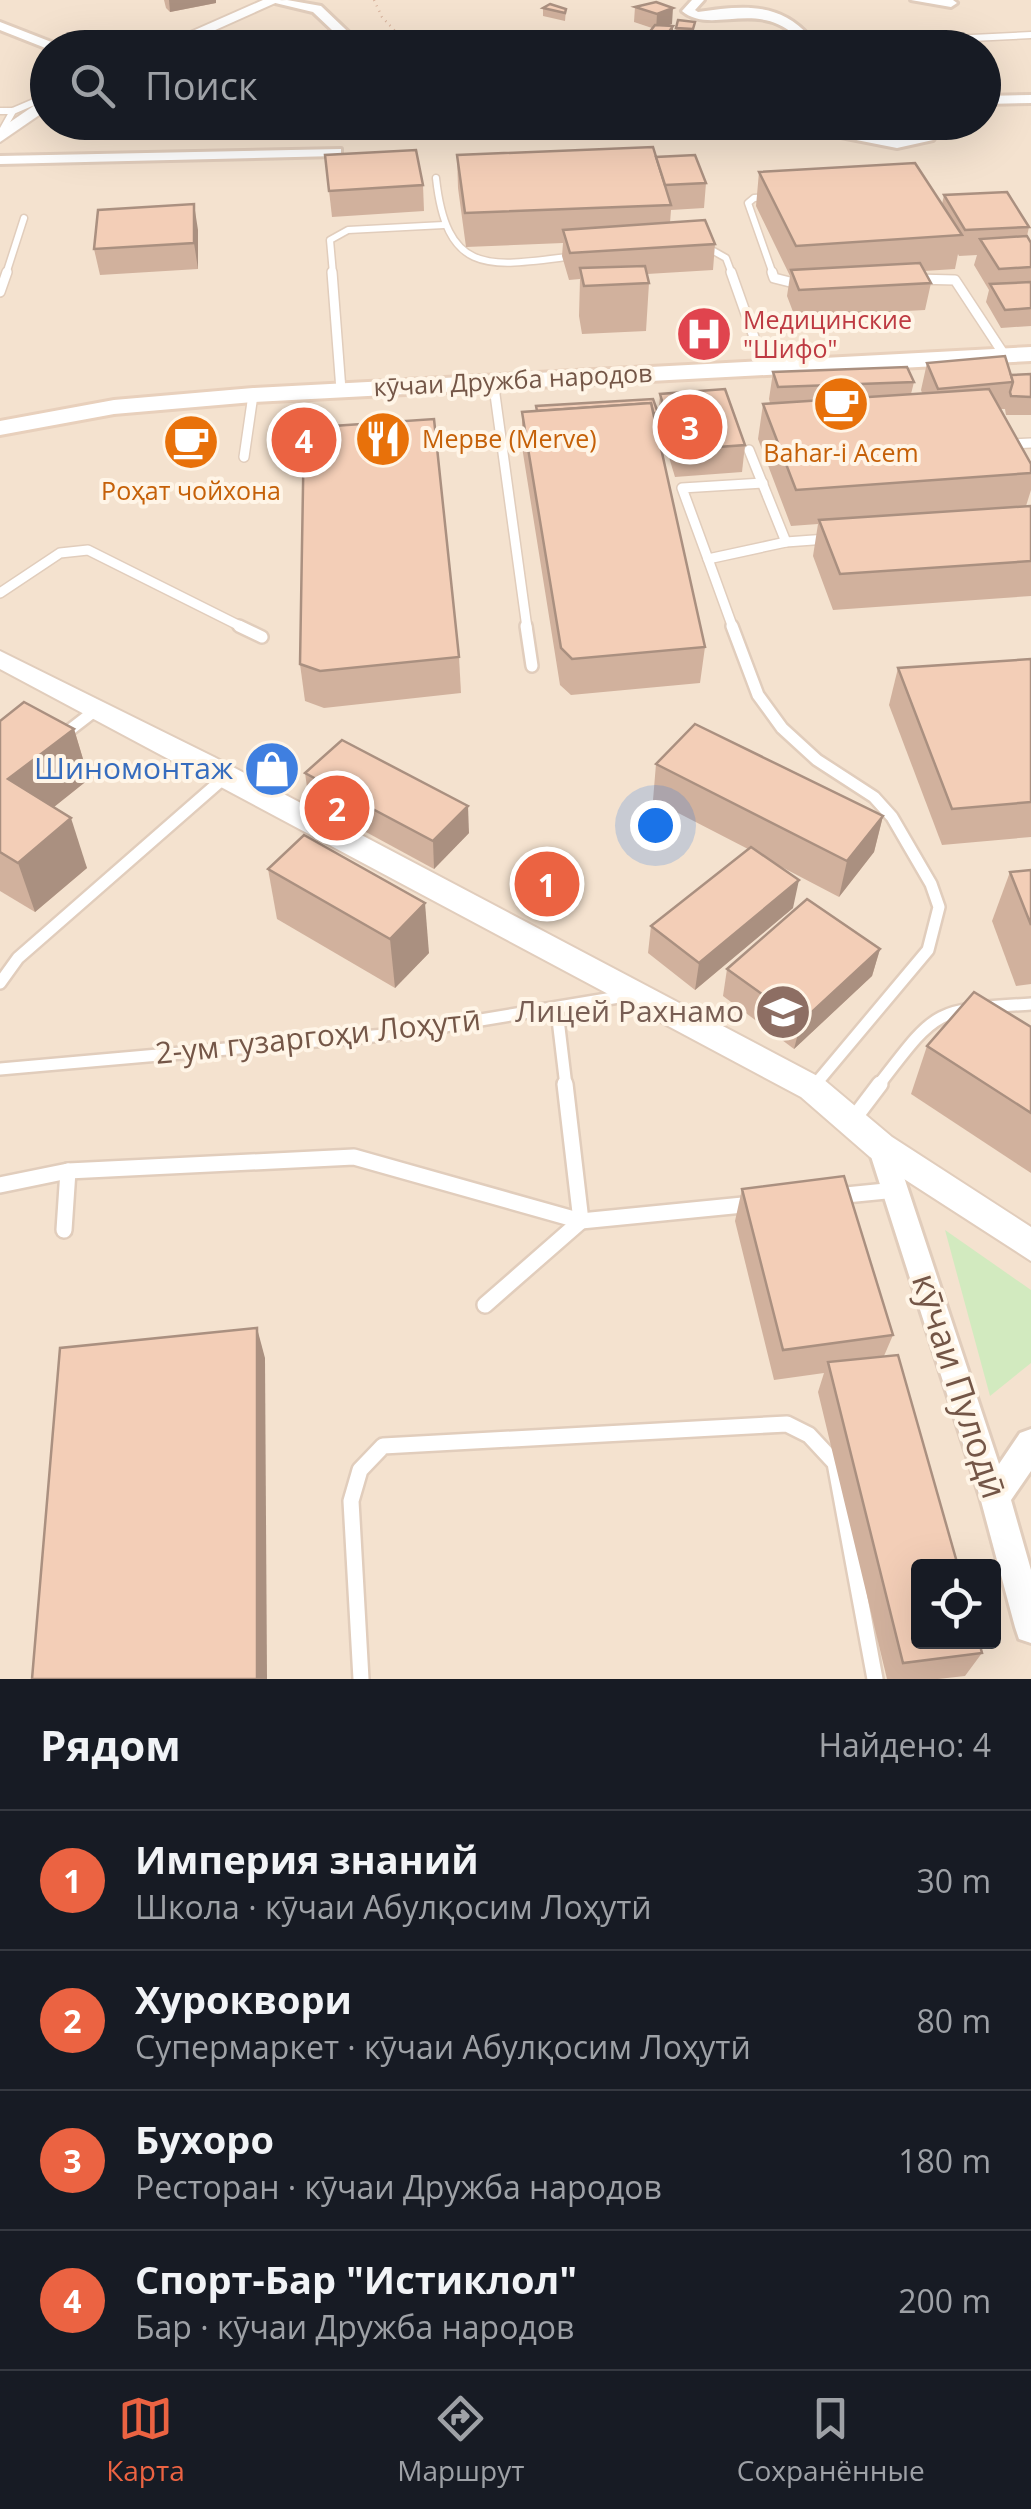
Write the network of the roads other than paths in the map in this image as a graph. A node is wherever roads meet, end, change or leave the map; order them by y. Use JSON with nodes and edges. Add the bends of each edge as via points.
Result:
{"nodes":[{"id":1,"x":273,"y":0,"type":"edge"},
{"id":2,"x":698,"y":0,"type":"edge"},
{"id":3,"x":917,"y":0,"type":"edge"},
{"id":4,"x":951,"y":3,"type":"dead end"},
{"id":5,"x":0,"y":26,"type":"edge"},
{"id":6,"x":204,"y":30,"type":"edge"},
{"id":7,"x":340,"y":30,"type":"edge"},
{"id":8,"x":796,"y":30,"type":"edge"},
{"id":9,"x":1031,"y":35,"type":"edge"},
{"id":10,"x":1001,"y":36,"type":"edge"},
{"id":11,"x":30,"y":38,"type":"edge"},
{"id":12,"x":1031,"y":99,"type":"edge"},
{"id":13,"x":1001,"y":100,"type":"edge"},
{"id":14,"x":30,"y":106,"type":"edge"},
{"id":15,"x":0,"y":111,"type":"edge"},
{"id":16,"x":13,"y":112,"type":"junction"},
{"id":17,"x":30,"y":113,"type":"edge"},
{"id":18,"x":0,"y":135,"type":"edge"},
{"id":19,"x":881,"y":140,"type":"edge"},
{"id":20,"x":924,"y":140,"type":"edge"},
{"id":21,"x":336,"y":152,"type":"edge"},
{"id":22,"x":0,"y":160,"type":"edge"},
{"id":23,"x":436,"y":178,"type":"dead end"},
{"id":24,"x":774,"y":196,"type":"edge"},
{"id":25,"x":24,"y":218,"type":"dead end"},
{"id":26,"x":444,"y":225,"type":"junction"},
{"id":27,"x":682,"y":246,"type":"edge"},
{"id":28,"x":586,"y":255,"type":"edge"},
{"id":29,"x":946,"y":263,"type":"edge"},
{"id":30,"x":899,"y":280,"type":"edge"},
{"id":31,"x":954,"y":280,"type":"junction"},
{"id":32,"x":804,"y":285,"type":"edge"},
{"id":33,"x":0,"y":292,"type":"edge"},
{"id":34,"x":754,"y":337,"type":"dead end"},
{"id":35,"x":1031,"y":354,"type":"edge"},
{"id":36,"x":1006,"y":356,"type":"junction"},
{"id":37,"x":493,"y":380,"type":"junction"},
{"id":38,"x":341,"y":390,"type":"junction"},
{"id":39,"x":253,"y":395,"type":"junction"},
{"id":40,"x":0,"y":404,"type":"edge"},
{"id":41,"x":114,"y":407,"type":"junction"},
{"id":42,"x":0,"y":428,"type":"edge"},
{"id":43,"x":1002,"y":433,"type":"edge"},
{"id":44,"x":1031,"y":443,"type":"edge"},
{"id":45,"x":1010,"y":444,"type":"junction"},
{"id":46,"x":750,"y":450,"type":"dead end"},
{"id":47,"x":244,"y":457,"type":"dead end"},
{"id":48,"x":1017,"y":458,"type":"edge"},
{"id":49,"x":762,"y":483,"type":"junction"},
{"id":50,"x":843,"y":538,"type":"edge"},
{"id":51,"x":786,"y":542,"type":"junction"},
{"id":52,"x":708,"y":560,"type":"junction"},
{"id":53,"x":0,"y":593,"type":"edge"},
{"id":54,"x":262,"y":638,"type":"dead end"},
{"id":55,"x":0,"y":659,"type":"edge"},
{"id":56,"x":532,"y":666,"type":"dead end"},
{"id":57,"x":97,"y":709,"type":"junction"},
{"id":58,"x":62,"y":736,"type":"edge"},
{"id":59,"x":226,"y":776,"type":"junction"},
{"id":60,"x":0,"y":983,"type":"edge"},
{"id":61,"x":635,"y":994,"type":"junction"},
{"id":62,"x":1031,"y":1004,"type":"edge"},
{"id":63,"x":557,"y":1012,"type":"junction"},
{"id":64,"x":0,"y":1068,"type":"edge"},
{"id":65,"x":812,"y":1088,"type":"junction"},
{"id":66,"x":852,"y":1121,"type":"junction"},
{"id":67,"x":881,"y":1147,"type":"junction"},
{"id":68,"x":68,"y":1172,"type":"junction"},
{"id":69,"x":0,"y":1185,"type":"edge"},
{"id":70,"x":896,"y":1190,"type":"junction"},
{"id":71,"x":817,"y":1198,"type":"edge"},
{"id":72,"x":778,"y":1202,"type":"edge"},
{"id":73,"x":581,"y":1222,"type":"junction"},
{"id":74,"x":64,"y":1230,"type":"dead end"},
{"id":75,"x":1031,"y":1246,"type":"edge"},
{"id":76,"x":485,"y":1305,"type":"dead end"},
{"id":77,"x":1031,"y":1444,"type":"edge"},
{"id":78,"x":995,"y":1497,"type":"junction"},
{"id":79,"x":1031,"y":1627,"type":"edge"},
{"id":80,"x":361,"y":1679,"type":"edge"},
{"id":81,"x":875,"y":1679,"type":"edge"}],
"edges":[{"from":1,"to":6,"type":"street"},
{"from":1,"to":7,"type":"street","via":[[317,9]]},
{"from":2,"to":8,"type":"street","via":[[688,11],[696,16],[766,11]]},
{"from":3,"to":4,"type":"street"},
{"from":5,"to":11,"type":"street"},
{"from":9,"to":10,"type":"lane"},
{"from":12,"to":13,"type":"street"},
{"from":14,"to":16,"type":"lane"},
{"from":15,"to":16,"type":"lane"},
{"from":16,"to":18,"type":"lane"},
{"from":17,"to":18,"type":"street"},
{"from":19,"to":20,"type":"street"},
{"from":21,"to":22,"type":"street"},
{"from":23,"to":26,"type":"lane"},
{"from":24,"to":32,"type":"lane","via":[[754,198],[750,214],[774,278]]},
{"from":25,"to":33,"type":"lane"},
{"from":26,"to":28,"type":"lane","via":[[463,254],[490,264]]},
{"from":26,"to":38,"type":"lane","via":[[348,230],[330,240]]},
{"from":27,"to":34,"type":"lane","via":[[701,244],[726,258]]},
{"from":29,"to":31,"type":"lane"},
{"from":30,"to":31,"type":"lane"},
{"from":31,"to":36,"type":"lane"},
{"from":35,"to":36,"type":"main road","name":"кӯчаи Дружба народов"},
{"from":36,"to":37,"type":"main road","name":"кӯчаи Дружба народов"},
{"from":37,"to":38,"type":"main road","name":"кӯчаи Дружба народов"},
{"from":37,"to":56,"type":"lane"},
{"from":38,"to":39,"type":"main road","name":"кӯчаи Дружба народов"},
{"from":39,"to":41,"type":"main road","name":"кӯчаи Дружба народов"},
{"from":39,"to":47,"type":"lane"},
{"from":40,"to":41,"type":"main road"},
{"from":41,"to":42,"type":"main road"},
{"from":43,"to":45,"type":"lane"},
{"from":44,"to":45,"type":"lane"},
{"from":45,"to":48,"type":"lane"},
{"from":46,"to":49,"type":"lane"},
{"from":49,"to":51,"type":"lane"},
{"from":49,"to":52,"type":"lane","via":[[682,488]]},
{"from":50,"to":51,"type":"lane"},
{"from":51,"to":52,"type":"lane"},
{"from":52,"to":65,"type":"lane","via":[[758,695],[817,760],[892,817],[939,907],[928,950]]},
{"from":53,"to":54,"type":"lane","via":[[60,553],[88,550]]},
{"from":55,"to":57,"type":"street"},
{"from":57,"to":58,"type":"lane"},
{"from":57,"to":59,"type":"street"},
{"from":59,"to":60,"type":"lane","via":[[18,958]]},
{"from":59,"to":61,"type":"street"},
{"from":61,"to":63,"type":"lane","name":"2-ум гузаргоҳи Лоҳутӣ"},
{"from":61,"to":65,"type":"street"},
{"from":62,"to":66,"type":"lane","via":[[954,1009],[924,1026]]},
{"from":63,"to":64,"type":"lane","name":"2-ум гузаргоҳи Лоҳутӣ"},
{"from":63,"to":73,"type":"lane"},
{"from":65,"to":66,"type":"street"},
{"from":66,"to":67,"type":"street"},
{"from":67,"to":70,"type":"street","name":"кӯчаи Пулодӣ"},
{"from":67,"to":75,"type":"street"},
{"from":68,"to":69,"type":"lane"},
{"from":68,"to":73,"type":"lane","via":[[354,1157]]},
{"from":68,"to":74,"type":"lane"},
{"from":70,"to":71,"type":"lane"},
{"from":70,"to":78,"type":"street","name":"кӯчаи Пулодӣ"},
{"from":72,"to":73,"type":"lane"},
{"from":73,"to":76,"type":"lane"},
{"from":77,"to":78,"type":"street"},
{"from":78,"to":79,"type":"street","name":"кӯчаи Пулодӣ"},
{"from":80,"to":81,"type":"lane","via":[[351,1501],[360,1470],[383,1446],[787,1424],[809,1435],[835,1463]]}]}
